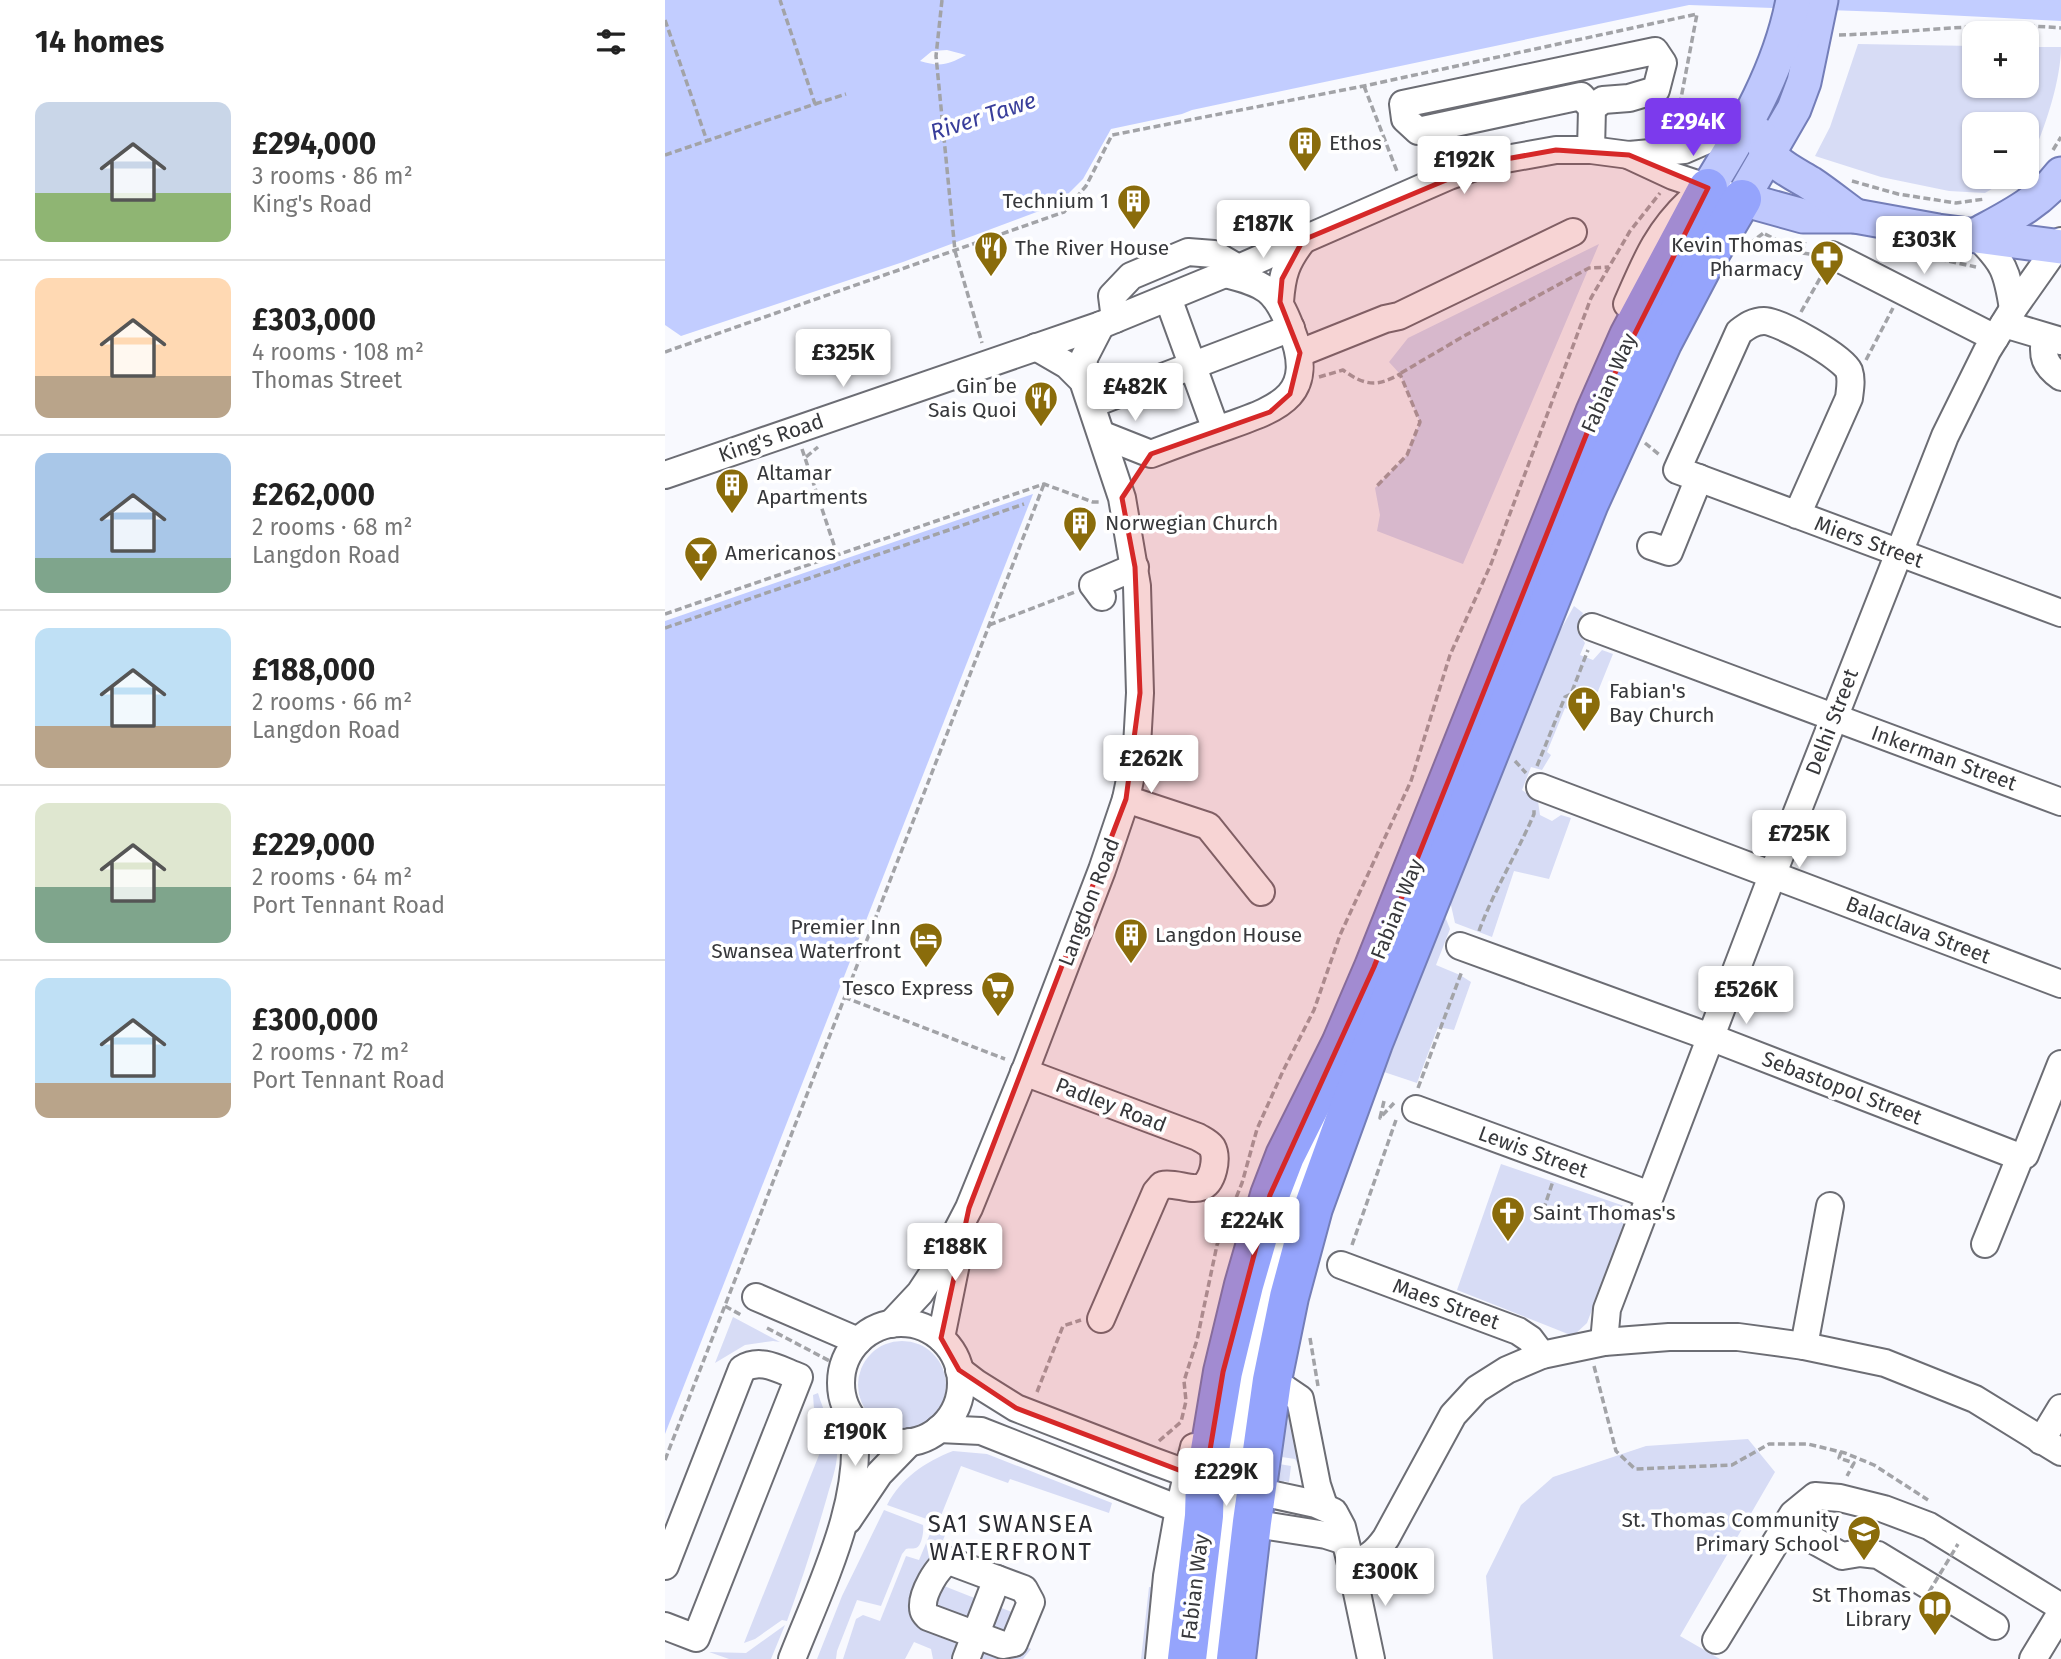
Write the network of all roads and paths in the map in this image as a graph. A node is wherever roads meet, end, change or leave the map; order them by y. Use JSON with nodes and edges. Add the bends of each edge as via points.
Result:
{"nodes":[{"id":1,"x":780,"y":0,"type":"edge"},
{"id":2,"x":942,"y":0,"type":"edge"},
{"id":3,"x":1810,"y":17,"type":"edge"},
{"id":4,"x":665,"y":20,"type":"edge"},
{"id":5,"x":2061,"y":28,"type":"edge"},
{"id":6,"x":1364,"y":86,"type":"junction"},
{"id":7,"x":846,"y":94,"type":"dead end"},
{"id":8,"x":815,"y":104,"type":"junction"},
{"id":9,"x":1756,"y":106,"type":"junction"},
{"id":10,"x":1591,"y":108,"type":"junction"},
{"id":11,"x":2061,"y":137,"type":"edge"},
{"id":12,"x":707,"y":141,"type":"junction"},
{"id":13,"x":1591,"y":150,"type":"junction"},
{"id":14,"x":1684,"y":150,"type":"junction"},
{"id":15,"x":665,"y":155,"type":"edge"},
{"id":16,"x":1629,"y":155,"type":"junction"},
{"id":17,"x":1769,"y":155,"type":"junction"},
{"id":18,"x":2054,"y":166,"type":"edge"},
{"id":19,"x":1844,"y":178,"type":"dead end"},
{"id":20,"x":1708,"y":187,"type":"junction"},
{"id":21,"x":1406,"y":195,"type":"junction"},
{"id":22,"x":1996,"y":198,"type":"dead end"},
{"id":23,"x":1855,"y":216,"type":"junction"},
{"id":24,"x":1809,"y":231,"type":"dead end"},
{"id":25,"x":1573,"y":232,"type":"dead end"},
{"id":26,"x":1976,"y":235,"type":"junction"},
{"id":27,"x":1303,"y":240,"type":"junction"},
{"id":28,"x":1747,"y":245,"type":"dead end"},
{"id":29,"x":2060,"y":245,"type":"edge"},
{"id":30,"x":955,"y":251,"type":"junction"},
{"id":31,"x":1802,"y":253,"type":"junction"},
{"id":32,"x":1832,"y":255,"type":"junction"},
{"id":33,"x":1936,"y":259,"type":"dead end"},
{"id":34,"x":1609,"y":267,"type":"junction"},
{"id":35,"x":1231,"y":271,"type":"junction"},
{"id":36,"x":2007,"y":275,"type":"junction"},
{"id":37,"x":1902,"y":291,"type":"junction"},
{"id":38,"x":1168,"y":298,"type":"junction"},
{"id":39,"x":1280,"y":302,"type":"junction"},
{"id":40,"x":1108,"y":322,"type":"junction"},
{"id":41,"x":2004,"y":324,"type":"junction"},
{"id":42,"x":1291,"y":328,"type":"junction"},
{"id":43,"x":1791,"y":331,"type":"junction"},
{"id":44,"x":2053,"y":339,"type":"edge"},
{"id":45,"x":1036,"y":347,"type":"junction"},
{"id":46,"x":665,"y":352,"type":"edge"},
{"id":47,"x":1300,"y":353,"type":"junction"},
{"id":48,"x":988,"y":363,"type":"junction"},
{"id":49,"x":1192,"y":365,"type":"junction"},
{"id":50,"x":1401,"y":374,"type":"junction"},
{"id":51,"x":2061,"y":377,"type":"edge"},
{"id":52,"x":1297,"y":382,"type":"junction"},
{"id":53,"x":1851,"y":383,"type":"junction"},
{"id":54,"x":1088,"y":392,"type":"junction"},
{"id":55,"x":1216,"y":430,"type":"junction"},
{"id":56,"x":1103,"y":435,"type":"junction"},
{"id":57,"x":1636,"y":435,"type":"dead end"},
{"id":58,"x":1151,"y":454,"type":"junction"},
{"id":59,"x":806,"y":457,"type":"dead end"},
{"id":60,"x":1688,"y":474,"type":"junction"},
{"id":61,"x":665,"y":475,"type":"edge"},
{"id":62,"x":1044,"y":484,"type":"junction"},
{"id":63,"x":1375,"y":488,"type":"dead end"},
{"id":64,"x":1122,"y":498,"type":"junction"},
{"id":65,"x":1093,"y":502,"type":"dead end"},
{"id":66,"x":1024,"y":504,"type":"dead end"},
{"id":67,"x":1797,"y":514,"type":"junction"},
{"id":68,"x":1651,"y":546,"type":"dead end"},
{"id":69,"x":1898,"y":552,"type":"junction"},
{"id":70,"x":837,"y":554,"type":"junction"},
{"id":71,"x":1135,"y":567,"type":"junction"},
{"id":72,"x":1097,"y":591,"type":"joint"},
{"id":73,"x":2061,"y":613,"type":"edge"},
{"id":74,"x":665,"y":614,"type":"edge"},
{"id":75,"x":989,"y":625,"type":"junction"},
{"id":76,"x":1592,"y":626,"type":"dead end"},
{"id":77,"x":665,"y":628,"type":"edge"},
{"id":78,"x":1835,"y":717,"type":"junction"},
{"id":79,"x":1515,"y":760,"type":"dead end"},
{"id":80,"x":1539,"y":787,"type":"joint"},
{"id":81,"x":1126,"y":799,"type":"junction"},
{"id":82,"x":2061,"y":802,"type":"edge"},
{"id":83,"x":1773,"y":874,"type":"junction"},
{"id":84,"x":1261,"y":891,"type":"dead end"},
{"id":85,"x":1460,"y":946,"type":"dead end"},
{"id":86,"x":2061,"y":984,"type":"edge"},
{"id":87,"x":844,"y":997,"type":"junction"},
{"id":88,"x":1710,"y":1037,"type":"junction"},
{"id":89,"x":1373,"y":1043,"type":"junction"},
{"id":90,"x":2061,"y":1064,"type":"edge"},
{"id":91,"x":1025,"y":1070,"type":"junction"},
{"id":92,"x":1386,"y":1092,"type":"dead end"},
{"id":93,"x":1416,"y":1109,"type":"joint"},
{"id":94,"x":2023,"y":1156,"type":"junction"},
{"id":95,"x":1560,"y":1163,"type":"junction"},
{"id":96,"x":1650,"y":1195,"type":"junction"},
{"id":97,"x":1830,"y":1206,"type":"dead end"},
{"id":98,"x":969,"y":1209,"type":"junction"},
{"id":99,"x":1541,"y":1220,"type":"dead end"},
{"id":100,"x":1985,"y":1244,"type":"dead end"},
{"id":101,"x":1341,"y":1265,"type":"dead end"},
{"id":102,"x":725,"y":1306,"type":"junction"},
{"id":103,"x":752,"y":1308,"type":"joint"},
{"id":104,"x":1101,"y":1319,"type":"joint"},
{"id":105,"x":891,"y":1324,"type":"junction"},
{"id":106,"x":760,"y":1325,"type":"dead end"},
{"id":107,"x":1310,"y":1334,"type":"dead end"},
{"id":108,"x":941,"y":1338,"type":"junction"},
{"id":109,"x":858,"y":1341,"type":"junction"},
{"id":110,"x":1596,"y":1344,"type":"junction"},
{"id":111,"x":1804,"y":1346,"type":"junction"},
{"id":112,"x":1542,"y":1355,"type":"junction"},
{"id":113,"x":960,"y":1370,"type":"junction"},
{"id":114,"x":842,"y":1375,"type":"junction"},
{"id":115,"x":799,"y":1377,"type":"junction"},
{"id":116,"x":1272,"y":1380,"type":"junction"},
{"id":117,"x":1318,"y":1388,"type":"dead end"},
{"id":118,"x":2061,"y":1408,"type":"edge"},
{"id":119,"x":1029,"y":1413,"type":"junction"},
{"id":120,"x":853,"y":1419,"type":"junction"},
{"id":121,"x":939,"y":1429,"type":"junction"},
{"id":122,"x":909,"y":1442,"type":"junction"},
{"id":123,"x":2051,"y":1447,"type":"edge"},
{"id":124,"x":1840,"y":1452,"type":"junction"},
{"id":125,"x":665,"y":1460,"type":"edge"},
{"id":126,"x":1153,"y":1461,"type":"junction"},
{"id":127,"x":1843,"y":1486,"type":"dead end"},
{"id":128,"x":1218,"y":1499,"type":"junction"},
{"id":129,"x":1933,"y":1503,"type":"dead end"},
{"id":130,"x":1324,"y":1506,"type":"junction"},
{"id":131,"x":1786,"y":1525,"type":"junction"},
{"id":132,"x":843,"y":1527,"type":"junction"},
{"id":133,"x":1958,"y":1544,"type":"junction"},
{"id":134,"x":1348,"y":1553,"type":"junction"},
{"id":135,"x":665,"y":1566,"type":"edge"},
{"id":136,"x":997,"y":1579,"type":"junction"},
{"id":137,"x":1929,"y":1592,"type":"dead end"},
{"id":138,"x":2061,"y":1607,"type":"edge"},
{"id":139,"x":2061,"y":1613,"type":"edge"},
{"id":140,"x":665,"y":1626,"type":"edge"},
{"id":141,"x":1995,"y":1626,"type":"dead end"},
{"id":142,"x":1716,"y":1640,"type":"dead end"},
{"id":143,"x":971,"y":1647,"type":"edge"},
{"id":144,"x":792,"y":1659,"type":"edge"},
{"id":145,"x":1159,"y":1659,"type":"edge"},
{"id":146,"x":1187,"y":1659,"type":"edge"},
{"id":147,"x":1207,"y":1659,"type":"edge"},
{"id":148,"x":1236,"y":1659,"type":"edge"},
{"id":149,"x":1371,"y":1659,"type":"edge"},
{"id":150,"x":2033,"y":1659,"type":"edge"}],
"edges":[{"from":1,"to":8,"type":"path"},
{"from":2,"to":30,"type":"path","via":[[936,56]]},
{"from":3,"to":5,"type":"path","via":[[1885,34],[1934,28]]},
{"from":3,"to":9,"type":"main road","via":[[1777,61]]},
{"from":3,"to":17,"type":"main road","via":[[1804,82]]},
{"from":4,"to":12,"type":"path"},
{"from":6,"to":14,"type":"path","via":[[1697,14],[1674,137],[1681,137]]},
{"from":6,"to":21,"type":"path"},
{"from":6,"to":30,"type":"path","via":[[1112,135],[1086,186],[1064,212]]},
{"from":7,"to":8,"type":"path"},
{"from":8,"to":12,"type":"path"},
{"from":9,"to":14,"type":"street","name":"King's Road","via":[[1723,133]]},
{"from":9,"to":17,"type":"main road","via":[[1761,141]]},
{"from":9,"to":20,"type":"main road"},
{"from":10,"to":10,"type":"street","via":[[1581,96],[1418,131],[1405,119],[1403,104],[1655,51],[1663,63],[1656,90],[1603,100]]},
{"from":10,"to":13,"type":"street"},
{"from":11,"to":18,"type":"path"},
{"from":12,"to":15,"type":"path"},
{"from":13,"to":16,"type":"street","name":"King's Road"},
{"from":13,"to":21,"type":"street","name":"King's Road","via":[[1556,150],[1489,162]]},
{"from":14,"to":16,"type":"street","name":"King's Road"},
{"from":16,"to":20,"type":"street","name":"King's Road"},
{"from":17,"to":20,"type":"main road"},
{"from":17,"to":23,"type":"main road"},
{"from":18,"to":26,"type":"main road","via":[[2047,190]]},
{"from":19,"to":22,"type":"path","via":[[1898,194],[1956,203]]},
{"from":20,"to":23,"type":"main road","via":[[1803,216]]},
{"from":20,"to":34,"type":"path","via":[[1630,231]]},
{"from":20,"to":89,"type":"highway","name":"Fabian Way","via":[[1702,267],[1618,437]]},
{"from":20,"to":128,"type":"highway","name":"Fabian Way","via":[[1629,336],[1595,414],[1374,967],[1275,1182],[1226,1359]]},
{"from":21,"to":27,"type":"street","name":"King's Road"},
{"from":23,"to":26,"type":"main road"},
{"from":24,"to":31,"type":"path"},
{"from":25,"to":47,"type":"street","via":[[1399,316]]},
{"from":26,"to":29,"type":"main road"},
{"from":26,"to":36,"type":"street"},
{"from":27,"to":35,"type":"street","name":"King's Road"},
{"from":27,"to":39,"type":"street","via":[[1289,259]]},
{"from":28,"to":31,"type":"path","via":[[1765,234]]},
{"from":29,"to":41,"type":"street","name":"Delhi Street"},
{"from":30,"to":46,"type":"path"},
{"from":30,"to":48,"type":"path"},
{"from":31,"to":32,"type":"path"},
{"from":32,"to":37,"type":"street"},
{"from":32,"to":43,"type":"path"},
{"from":33,"to":36,"type":"path","via":[[1989,270],[1995,278]]},
{"from":34,"to":50,"type":"path","via":[[1589,268]]},
{"from":34,"to":126,"type":"path","via":[[1591,298],[1491,564],[1450,655],[1411,781],[1340,935],[1314,1010],[1257,1129],[1217,1245],[1184,1381],[1181,1422],[1160,1438]]},
{"from":35,"to":38,"type":"street","name":"King's Road"},
{"from":35,"to":39,"type":"street","via":[[1262,286]]},
{"from":35,"to":40,"type":"street","via":[[1215,254],[1188,252],[1131,276],[1112,296]]},
{"from":36,"to":41,"type":"street"},
{"from":37,"to":41,"type":"street"},
{"from":37,"to":53,"type":"path","via":[[1864,367]]},
{"from":38,"to":40,"type":"street","name":"King's Road"},
{"from":38,"to":49,"type":"street"},
{"from":39,"to":42,"type":"street"},
{"from":40,"to":45,"type":"street","name":"King's Road"},
{"from":40,"to":54,"type":"street","via":[[1084,359]]},
{"from":41,"to":44,"type":"street"},
{"from":41,"to":69,"type":"street","name":"Delhi Street","via":[[1945,436]]},
{"from":42,"to":47,"type":"street"},
{"from":42,"to":49,"type":"street"},
{"from":43,"to":53,"type":"street","via":[[1840,360]]},
{"from":43,"to":60,"type":"street","via":[[1765,321],[1739,332]]},
{"from":44,"to":51,"type":"street","via":[[2043,353],[2050,369]]},
{"from":45,"to":48,"type":"street","name":"King's Road"},
{"from":45,"to":54,"type":"street","via":[[1067,365]]},
{"from":47,"to":52,"type":"street"},
{"from":48,"to":61,"type":"street","name":"King's Road"},
{"from":49,"to":54,"type":"street"},
{"from":49,"to":55,"type":"street"},
{"from":50,"to":52,"type":"path","via":[[1374,385],[1343,370]]},
{"from":50,"to":63,"type":"path","via":[[1420,422],[1407,455]]},
{"from":52,"to":55,"type":"street","via":[[1270,412]]},
{"from":53,"to":67,"type":"street","via":[[1849,398]]},
{"from":54,"to":56,"type":"street"},
{"from":55,"to":58,"type":"street"},
{"from":56,"to":58,"type":"street"},
{"from":56,"to":64,"type":"street","name":"Langdon Road"},
{"from":57,"to":60,"type":"path"},
{"from":58,"to":64,"type":"street"},
{"from":59,"to":70,"type":"path"},
{"from":60,"to":67,"type":"street","name":"Miers Street"},
{"from":60,"to":68,"type":"street","via":[[1669,552]]},
{"from":62,"to":65,"type":"path"},
{"from":62,"to":70,"type":"path"},
{"from":62,"to":75,"type":"path"},
{"from":64,"to":71,"type":"street","name":"Langdon Road"},
{"from":66,"to":77,"type":"path"},
{"from":67,"to":69,"type":"street","name":"Miers Street"},
{"from":69,"to":73,"type":"street","name":"Miers Street"},
{"from":69,"to":78,"type":"street","name":"Delhi Street"},
{"from":70,"to":74,"type":"path"},
{"from":71,"to":72,"type":"street"},
{"from":71,"to":81,"type":"street","name":"Langdon Road","via":[[1140,693],[1137,746]]},
{"from":72,"to":75,"type":"path"},
{"from":75,"to":87,"type":"path"},
{"from":76,"to":78,"type":"street","name":"Inkerman Street"},
{"from":78,"to":82,"type":"street","name":"Inkerman Street"},
{"from":78,"to":83,"type":"street","name":"Delhi Street"},
{"from":79,"to":80,"type":"path"},
{"from":80,"to":83,"type":"street","name":"Balaclava Street"},
{"from":81,"to":84,"type":"street","via":[[1208,826]]},
{"from":81,"to":91,"type":"street","name":"Langdon Road"},
{"from":83,"to":86,"type":"street","name":"Balaclava Street"},
{"from":83,"to":88,"type":"street","name":"Delhi Street"},
{"from":85,"to":88,"type":"street","name":"Sebastopol Street"},
{"from":87,"to":91,"type":"path"},
{"from":87,"to":102,"type":"path"},
{"from":88,"to":94,"type":"street","name":"Sebastopol Street"},
{"from":88,"to":96,"type":"street","name":"Delhi Street"},
{"from":89,"to":116,"type":"highway","name":"Fabian Way","via":[[1313,1208]]},
{"from":89,"to":128,"type":"street","via":[[1305,1168],[1259,1325]]},
{"from":90,"to":94,"type":"street"},
{"from":91,"to":98,"type":"street","name":"Langdon Road"},
{"from":91,"to":104,"type":"street","name":"Padley Road","via":[[1198,1137],[1211,1145],[1214,1153],[1206,1185],[1198,1189],[1171,1183],[1156,1192]]},
{"from":92,"to":93,"type":"path","via":[[1380,1118],[1409,1087]]},
{"from":93,"to":95,"type":"street","name":"Lewis Street"},
{"from":94,"to":100,"type":"street"},
{"from":95,"to":96,"type":"street","name":"Lewis Street"},
{"from":95,"to":99,"type":"path"},
{"from":96,"to":110,"type":"street","name":"Delhi Street"},
{"from":97,"to":111,"type":"street"},
{"from":98,"to":105,"type":"street","name":"Langdon Road","via":[[920,1293]]},
{"from":98,"to":108,"type":"street","name":"Langdon Road"},
{"from":101,"to":112,"type":"street","name":"Maes Street","via":[[1518,1331]]},
{"from":102,"to":103,"type":"path"},
{"from":102,"to":125,"type":"path"},
{"from":103,"to":109,"type":"street"},
{"from":104,"to":119,"type":"path","via":[[1063,1326]]},
{"from":105,"to":108,"type":"street","via":[[918,1325]]},
{"from":105,"to":109,"type":"street"},
{"from":106,"to":114,"type":"path"},
{"from":107,"to":117,"type":"path"},
{"from":108,"to":113,"type":"street"},
{"from":109,"to":114,"type":"street"},
{"from":110,"to":111,"type":"street","via":[[1738,1337]]},
{"from":110,"to":112,"type":"street"},
{"from":110,"to":124,"type":"path","via":[[1616,1451],[1635,1469],[1732,1465],[1769,1444],[1808,1444]]},
{"from":111,"to":123,"type":"street","via":[[1885,1363],[1975,1399]]},
{"from":112,"to":134,"type":"street","via":[[1477,1389],[1453,1415],[1375,1552],[1364,1560]]},
{"from":113,"to":119,"type":"street"},
{"from":113,"to":121,"type":"street","via":[[957,1402]]},
{"from":114,"to":115,"type":"street"},
{"from":114,"to":120,"type":"street","via":[[842,1396]]},
{"from":115,"to":135,"type":"street","via":[[761,1363],[742,1368]]},
{"from":115,"to":140,"type":"street","via":[[696,1639]]},
{"from":116,"to":128,"type":"highway","name":"Fabian Way"},
{"from":116,"to":130,"type":"street","via":[[1300,1399]]},
{"from":118,"to":123,"type":"street"},
{"from":119,"to":126,"type":"street"},
{"from":120,"to":122,"type":"street","via":[[878,1439]]},
{"from":120,"to":132,"type":"street","via":[[854,1466]]},
{"from":121,"to":122,"type":"street"},
{"from":121,"to":128,"type":"street","via":[[981,1431]]},
{"from":122,"to":132,"type":"street","via":[[879,1474]]},
{"from":124,"to":127,"type":"path","via":[[1839,1458],[1854,1463]]},
{"from":124,"to":129,"type":"path","via":[[1874,1465]]},
{"from":126,"to":128,"type":"street"},
{"from":128,"to":130,"type":"street"},
{"from":128,"to":134,"type":"street","via":[[1326,1535]]},
{"from":128,"to":145,"type":"street","via":[[1167,1576]]},
{"from":128,"to":146,"type":"highway","name":"Fabian Way"},
{"from":128,"to":147,"type":"street"},
{"from":128,"to":148,"type":"highway","name":"Fabian Way"},
{"from":130,"to":134,"type":"street","via":[[1334,1512],[1342,1527]]},
{"from":131,"to":133,"type":"street","via":[[1815,1496],[1840,1498],[1929,1526]]},
{"from":131,"to":141,"type":"street","via":[[1842,1556],[1878,1555]]},
{"from":131,"to":142,"type":"street"},
{"from":132,"to":144,"type":"street"},
{"from":133,"to":137,"type":"path","bridge":true},
{"from":133,"to":138,"type":"street"},
{"from":134,"to":149,"type":"street"},
{"from":136,"to":143,"type":"street"},
{"from":136,"to":143,"type":"street","via":[[1024,1589],[1031,1602],[1014,1643]]},
{"from":136,"to":143,"type":"street","via":[[949,1561],[937,1570],[922,1605],[928,1618]]},
{"from":139,"to":150,"type":"street"}]}
